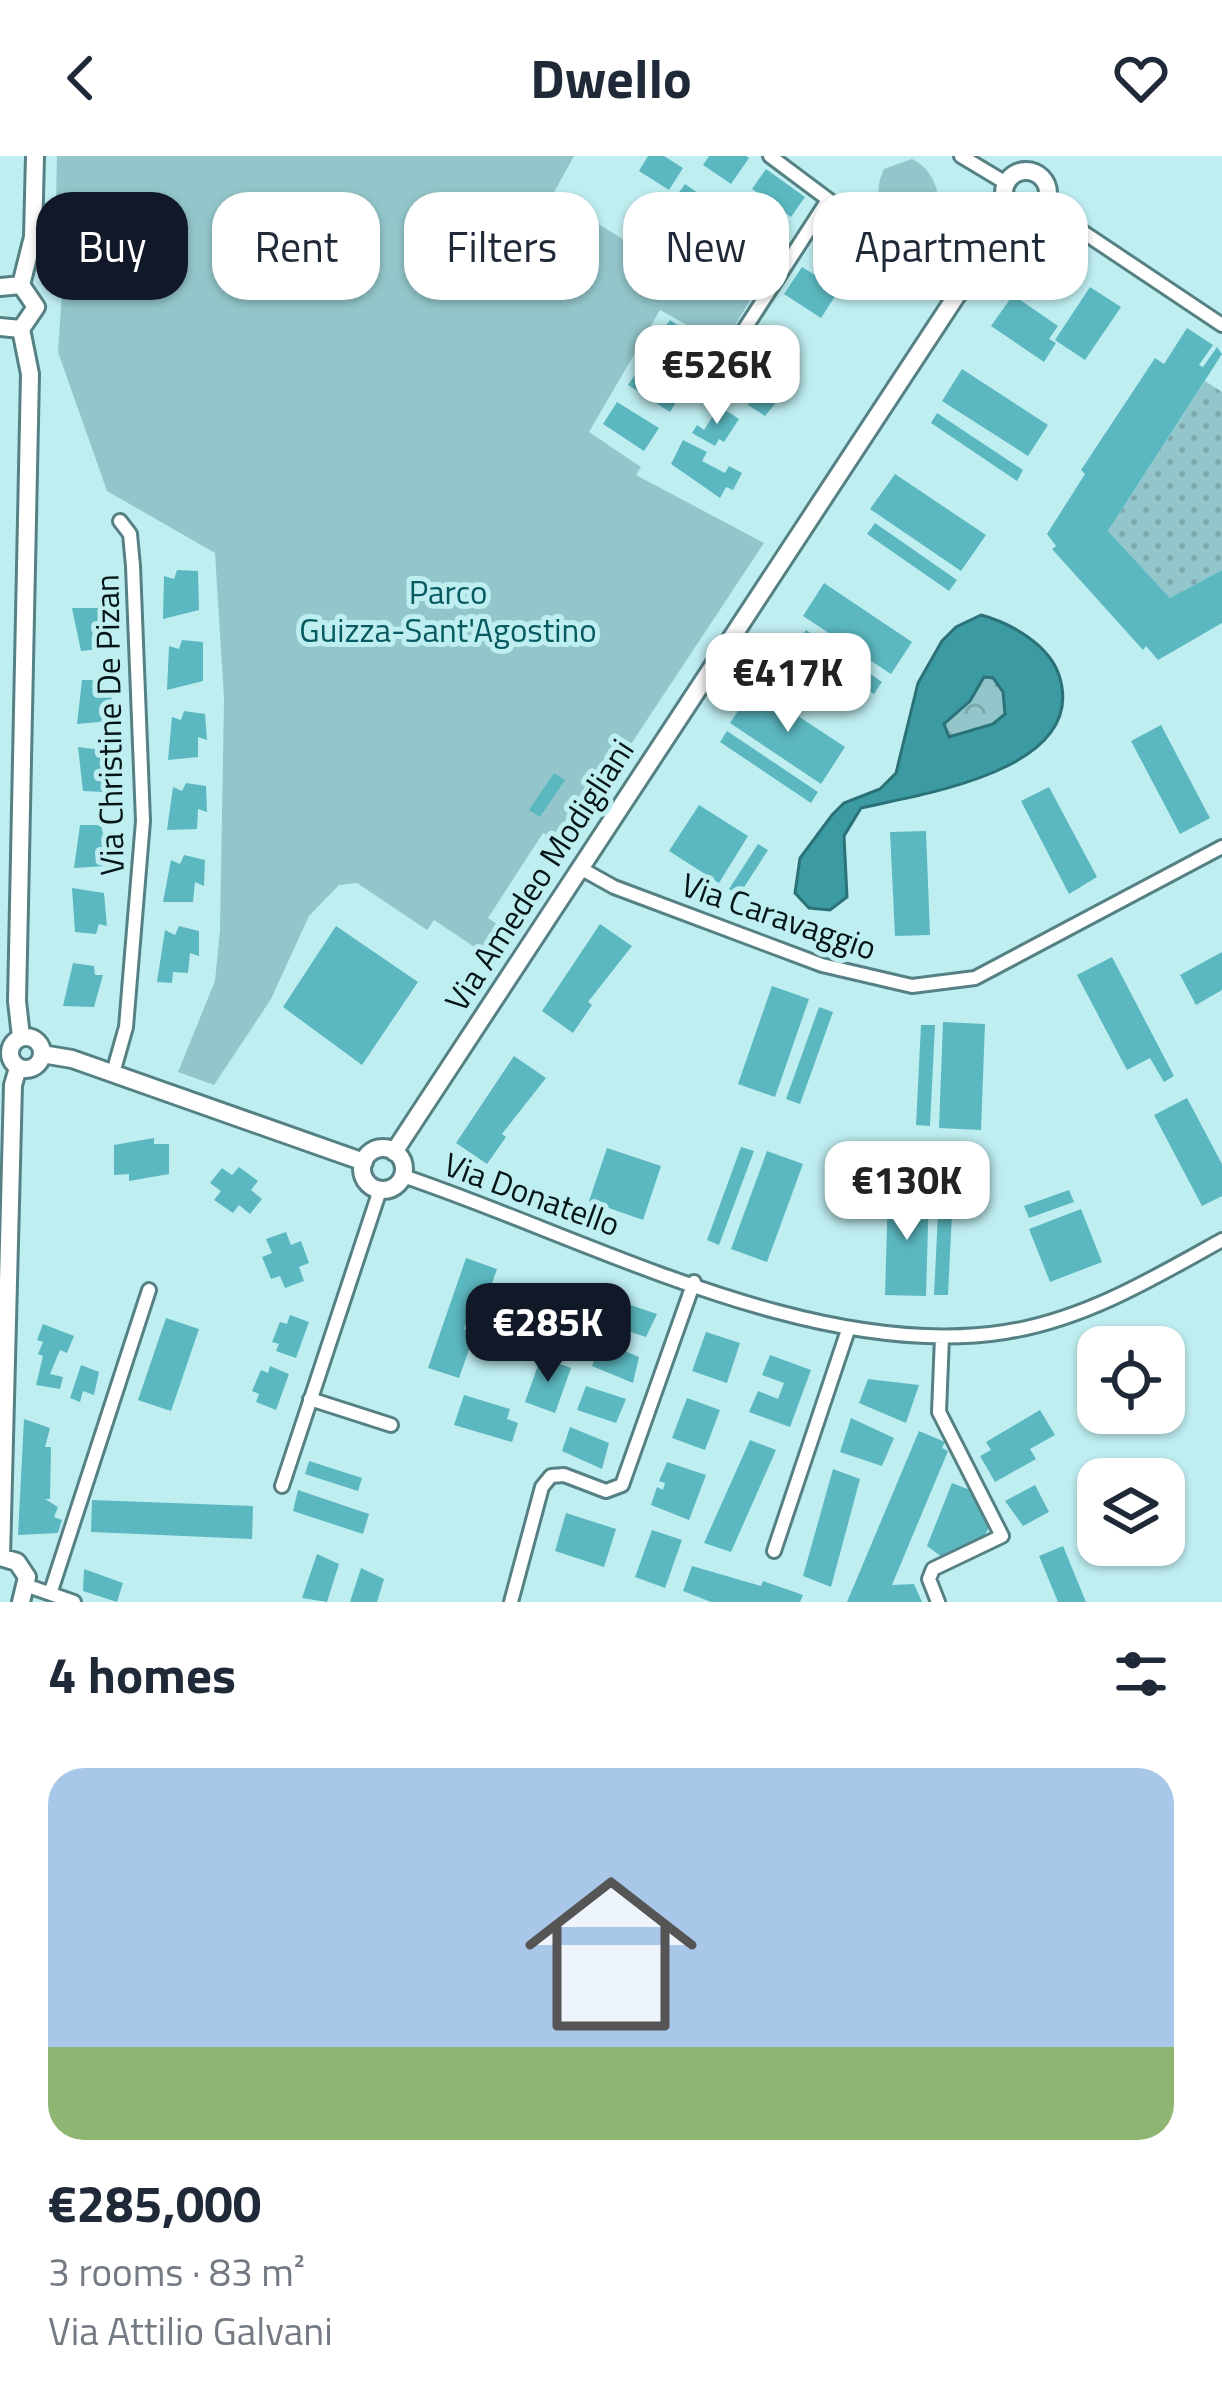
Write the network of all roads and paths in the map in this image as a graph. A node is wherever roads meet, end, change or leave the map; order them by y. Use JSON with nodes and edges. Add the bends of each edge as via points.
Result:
{"nodes":[{"id":1,"x":35,"y":156,"type":"edge"},
{"id":2,"x":770,"y":156,"type":"edge"},
{"id":3,"x":961,"y":156,"type":"edge"},
{"id":4,"x":1050,"y":156,"type":"edge"},
{"id":5,"x":1038,"y":174,"type":"junction"},
{"id":6,"x":1006,"y":182,"type":"junction"},
{"id":7,"x":817,"y":192,"type":"edge"},
{"id":8,"x":1005,"y":192,"type":"edge"},
{"id":9,"x":1048,"y":192,"type":"edge"},
{"id":10,"x":813,"y":223,"type":"edge"},
{"id":11,"x":1088,"y":236,"type":"edge"},
{"id":12,"x":21,"y":285,"type":"junction"},
{"id":13,"x":0,"y":287,"type":"edge"},
{"id":14,"x":954,"y":300,"type":"edge"},
{"id":15,"x":1222,"y":326,"type":"edge"},
{"id":16,"x":0,"y":327,"type":"edge"},
{"id":17,"x":21,"y":329,"type":"junction"},
{"id":18,"x":731,"y":350,"type":"dead end"},
{"id":19,"x":121,"y":521,"type":"dead end"},
{"id":20,"x":1222,"y":847,"type":"edge"},
{"id":21,"x":580,"y":868,"type":"junction"},
{"id":22,"x":21,"y":1037,"type":"junction"},
{"id":23,"x":42,"y":1054,"type":"junction"},
{"id":24,"x":19,"y":1068,"type":"junction"},
{"id":25,"x":113,"y":1073,"type":"junction"},
{"id":26,"x":394,"y":1152,"type":"junction"},
{"id":27,"x":364,"y":1162,"type":"junction"},
{"id":28,"x":403,"y":1176,"type":"junction"},
{"id":29,"x":380,"y":1190,"type":"junction"},
{"id":30,"x":1222,"y":1240,"type":"edge"},
{"id":31,"x":694,"y":1282,"type":"junction"},
{"id":32,"x":149,"y":1290,"type":"dead end"},
{"id":33,"x":848,"y":1330,"type":"junction"},
{"id":34,"x":942,"y":1337,"type":"junction"},
{"id":35,"x":310,"y":1399,"type":"junction"},
{"id":36,"x":391,"y":1425,"type":"dead end"},
{"id":37,"x":282,"y":1486,"type":"dead end"},
{"id":38,"x":774,"y":1551,"type":"dead end"},
{"id":39,"x":0,"y":1557,"type":"edge"},
{"id":40,"x":51,"y":1591,"type":"junction"},
{"id":41,"x":24,"y":1594,"type":"edge"},
{"id":42,"x":74,"y":1602,"type":"edge"},
{"id":43,"x":512,"y":1602,"type":"edge"},
{"id":44,"x":938,"y":1602,"type":"edge"}],
"edges":[{"from":1,"to":12,"type":"street","via":[[31,254]]},
{"from":2,"to":7,"type":"street"},
{"from":3,"to":6,"type":"street"},
{"from":4,"to":5,"type":"street"},
{"from":5,"to":6,"type":"street","via":[[1019,171]]},
{"from":5,"to":9,"type":"street"},
{"from":6,"to":8,"type":"street"},
{"from":10,"to":18,"type":"street"},
{"from":11,"to":15,"type":"street"},
{"from":12,"to":13,"type":"street"},
{"from":12,"to":17,"type":"street","via":[[36,307]]},
{"from":14,"to":21,"type":"street","name":"Via Amedeo Modigliani"},
{"from":16,"to":17,"type":"street"},
{"from":17,"to":22,"type":"street","via":[[31,374]]},
{"from":19,"to":25,"type":"street","name":"Via Christine De Pizan","via":[[134,566],[143,821],[129,1002]]},
{"from":20,"to":21,"type":"street","name":"Via Caravaggio","via":[[975,978],[912,986],[822,964]]},
{"from":21,"to":26,"type":"street","name":"Via Amedeo Modigliani"},
{"from":22,"to":23,"type":"street","via":[[36,1040]]},
{"from":22,"to":24,"type":"street","via":[[10,1049]]},
{"from":23,"to":24,"type":"street","via":[[34,1067]]},
{"from":23,"to":25,"type":"street"},
{"from":24,"to":39,"type":"street"},
{"from":25,"to":27,"type":"street"},
{"from":26,"to":27,"type":"street","via":[[376,1150]]},
{"from":26,"to":28,"type":"street"},
{"from":27,"to":29,"type":"street","via":[[364,1177]]},
{"from":28,"to":29,"type":"street"},
{"from":28,"to":31,"type":"street","name":"Via Donatello"},
{"from":29,"to":35,"type":"street"},
{"from":30,"to":34,"type":"street","name":"Via Donatello","via":[[1068,1315],[1006,1332]]},
{"from":31,"to":33,"type":"street","name":"Via Donatello"},
{"from":31,"to":43,"type":"street","via":[[622,1485],[606,1492],[551,1476]]},
{"from":32,"to":40,"type":"street"},
{"from":33,"to":34,"type":"street","name":"Via Donatello"},
{"from":33,"to":38,"type":"street"},
{"from":34,"to":44,"type":"street","via":[[938,1412],[1002,1536],[933,1569]]},
{"from":35,"to":36,"type":"street"},
{"from":35,"to":37,"type":"street"},
{"from":39,"to":41,"type":"street","via":[[23,1569]]},
{"from":40,"to":41,"type":"street"},
{"from":40,"to":42,"type":"street"}]}
